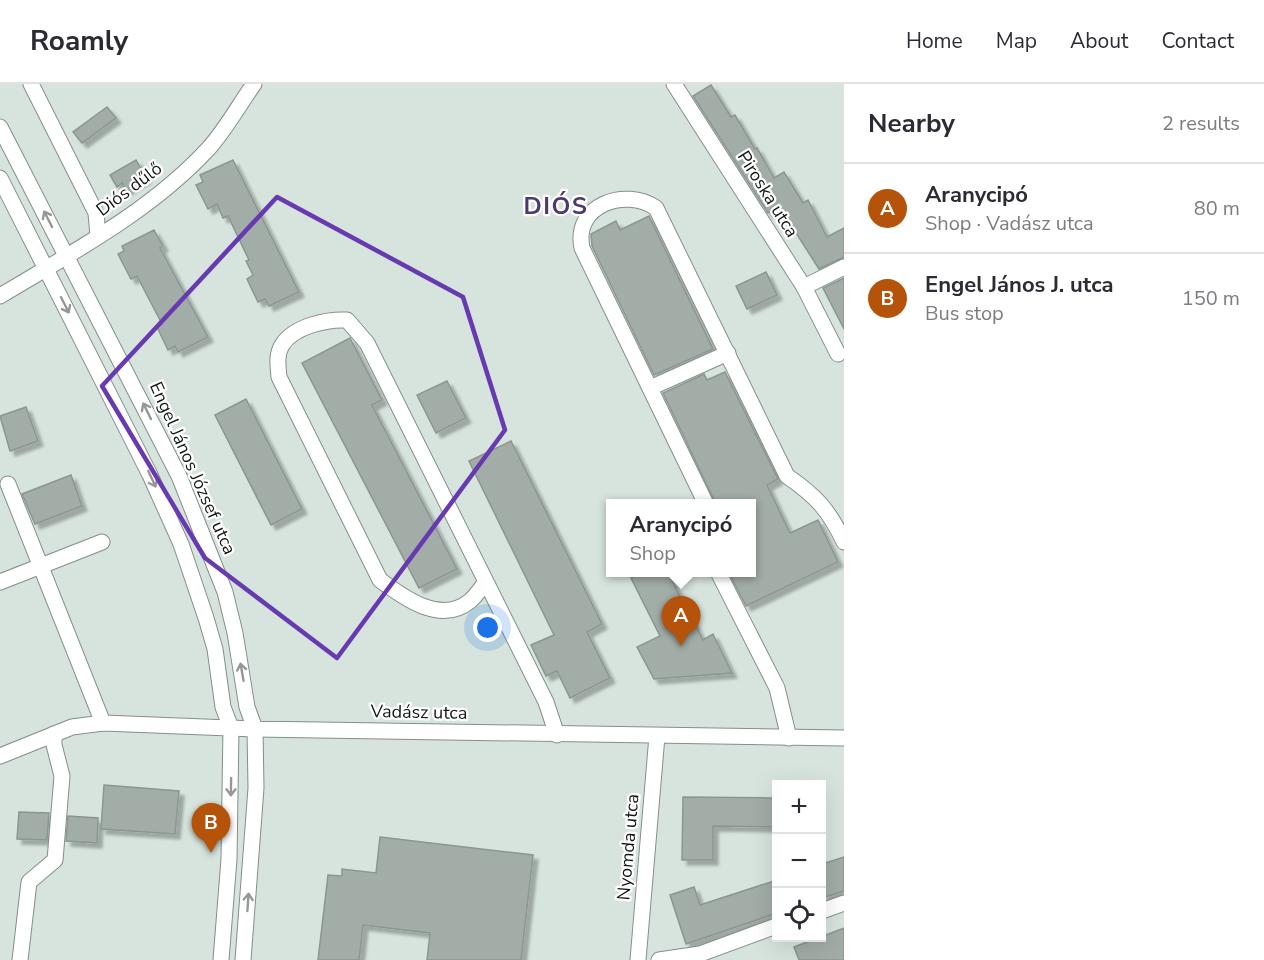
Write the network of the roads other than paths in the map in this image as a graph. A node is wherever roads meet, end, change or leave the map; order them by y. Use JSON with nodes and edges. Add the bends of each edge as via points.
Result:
{"nodes":[{"id":1,"x":31,"y":84,"type":"edge"},
{"id":2,"x":254,"y":84,"type":"edge"},
{"id":3,"x":674,"y":84,"type":"edge"},
{"id":4,"x":0,"y":127,"type":"edge"},
{"id":5,"x":0,"y":178,"type":"edge"},
{"id":6,"x":98,"y":236,"type":"junction"},
{"id":7,"x":67,"y":256,"type":"junction"},
{"id":8,"x":844,"y":267,"type":"edge"},
{"id":9,"x":46,"y":268,"type":"junction"},
{"id":10,"x":804,"y":287,"type":"junction"},
{"id":11,"x":0,"y":296,"type":"edge"},
{"id":12,"x":728,"y":353,"type":"junction"},
{"id":13,"x":838,"y":354,"type":"dead end"},
{"id":14,"x":650,"y":388,"type":"junction"},
{"id":15,"x":8,"y":484,"type":"dead end"},
{"id":16,"x":704,"y":499,"type":"edge"},
{"id":17,"x":102,"y":542,"type":"dead end"},
{"id":18,"x":844,"y":542,"type":"edge"},
{"id":19,"x":41,"y":565,"type":"junction"},
{"id":20,"x":720,"y":577,"type":"edge"},
{"id":21,"x":0,"y":582,"type":"edge"},
{"id":22,"x":485,"y":583,"type":"junction"},
{"id":23,"x":104,"y":723,"type":"junction"},
{"id":24,"x":231,"y":728,"type":"junction"},
{"id":25,"x":255,"y":729,"type":"junction"},
{"id":26,"x":54,"y":734,"type":"junction"},
{"id":27,"x":557,"y":735,"type":"junction"},
{"id":28,"x":657,"y":736,"type":"junction"},
{"id":29,"x":789,"y":738,"type":"junction"},
{"id":30,"x":844,"y":738,"type":"edge"},
{"id":31,"x":1,"y":756,"type":"edge"},
{"id":32,"x":844,"y":903,"type":"edge"},
{"id":33,"x":826,"y":909,"type":"edge"},
{"id":34,"x":772,"y":929,"type":"edge"},
{"id":35,"x":20,"y":960,"type":"edge"},
{"id":36,"x":221,"y":960,"type":"edge"},
{"id":37,"x":243,"y":960,"type":"edge"},
{"id":38,"x":638,"y":960,"type":"edge"},
{"id":39,"x":659,"y":960,"type":"edge"}],
"edges":[{"from":1,"to":6,"type":"street","via":[[96,213]]},
{"from":2,"to":6,"type":"street","name":"Diós dűlő","via":[[210,147],[155,199]]},
{"from":3,"to":10,"type":"street","name":"Piroska utca"},
{"from":7,"to":4,"type":"street","name":"Engel János József utca","one_way":true},
{"from":5,"to":9,"type":"street"},
{"from":6,"to":7,"type":"street","name":"Diós dűlő"},
{"from":7,"to":9,"type":"street","name":"Diós dűlő"},
{"from":25,"to":7,"type":"street","name":"Engel János József utca","one_way":true,"via":[[247,707],[232,623],[210,550],[179,476]]},
{"from":8,"to":10,"type":"street"},
{"from":9,"to":11,"type":"street","name":"Diós dűlő"},
{"from":9,"to":24,"type":"street","one_way":true,"via":[[150,475],[185,554],[215,649],[223,707]]},
{"from":10,"to":13,"type":"street","name":"Piroska utca"},
{"from":12,"to":14,"type":"street"},
{"from":12,"to":14,"type":"street","via":[[656,208],[631,199],[605,204],[583,221],[579,234],[582,248]]},
{"from":12,"to":18,"type":"street","via":[[787,476],[814,495]]},
{"from":14,"to":16,"type":"street"},
{"from":15,"to":19,"type":"street"},
{"from":17,"to":19,"type":"street"},
{"from":19,"to":21,"type":"street"},
{"from":19,"to":23,"type":"street"},
{"from":20,"to":29,"type":"street","via":[[777,688]]},
{"from":22,"to":22,"type":"street","via":[[367,343],[347,320],[331,320],[299,331],[283,344],[277,359],[279,377],[380,580],[409,601],[433,609],[456,609],[471,601]]},
{"from":22,"to":27,"type":"street","via":[[546,702]]},
{"from":23,"to":24,"type":"street","name":"Vadász utca"},
{"from":23,"to":26,"type":"street","name":"Vadász utca"},
{"from":24,"to":25,"type":"street","name":"Vadász utca"},
{"from":24,"to":36,"type":"street","one_way":true,"via":[[229,859]]},
{"from":25,"to":27,"type":"street","name":"Vadász utca"},
{"from":37,"to":25,"type":"street","name":"Engel János József utca","one_way":true,"via":[[256,788]]},
{"from":26,"to":31,"type":"street","name":"Vadász utca"},
{"from":26,"to":35,"type":"street","via":[[62,776],[55,861],[29,882]]},
{"from":27,"to":28,"type":"street","name":"Vadász utca"},
{"from":28,"to":29,"type":"street","name":"Vadász utca"},
{"from":28,"to":38,"type":"street","name":"Nyomda utca"},
{"from":29,"to":30,"type":"street","name":"Vadász utca"},
{"from":32,"to":33,"type":"street"},
{"from":34,"to":39,"type":"street","via":[[700,954]]}]}
